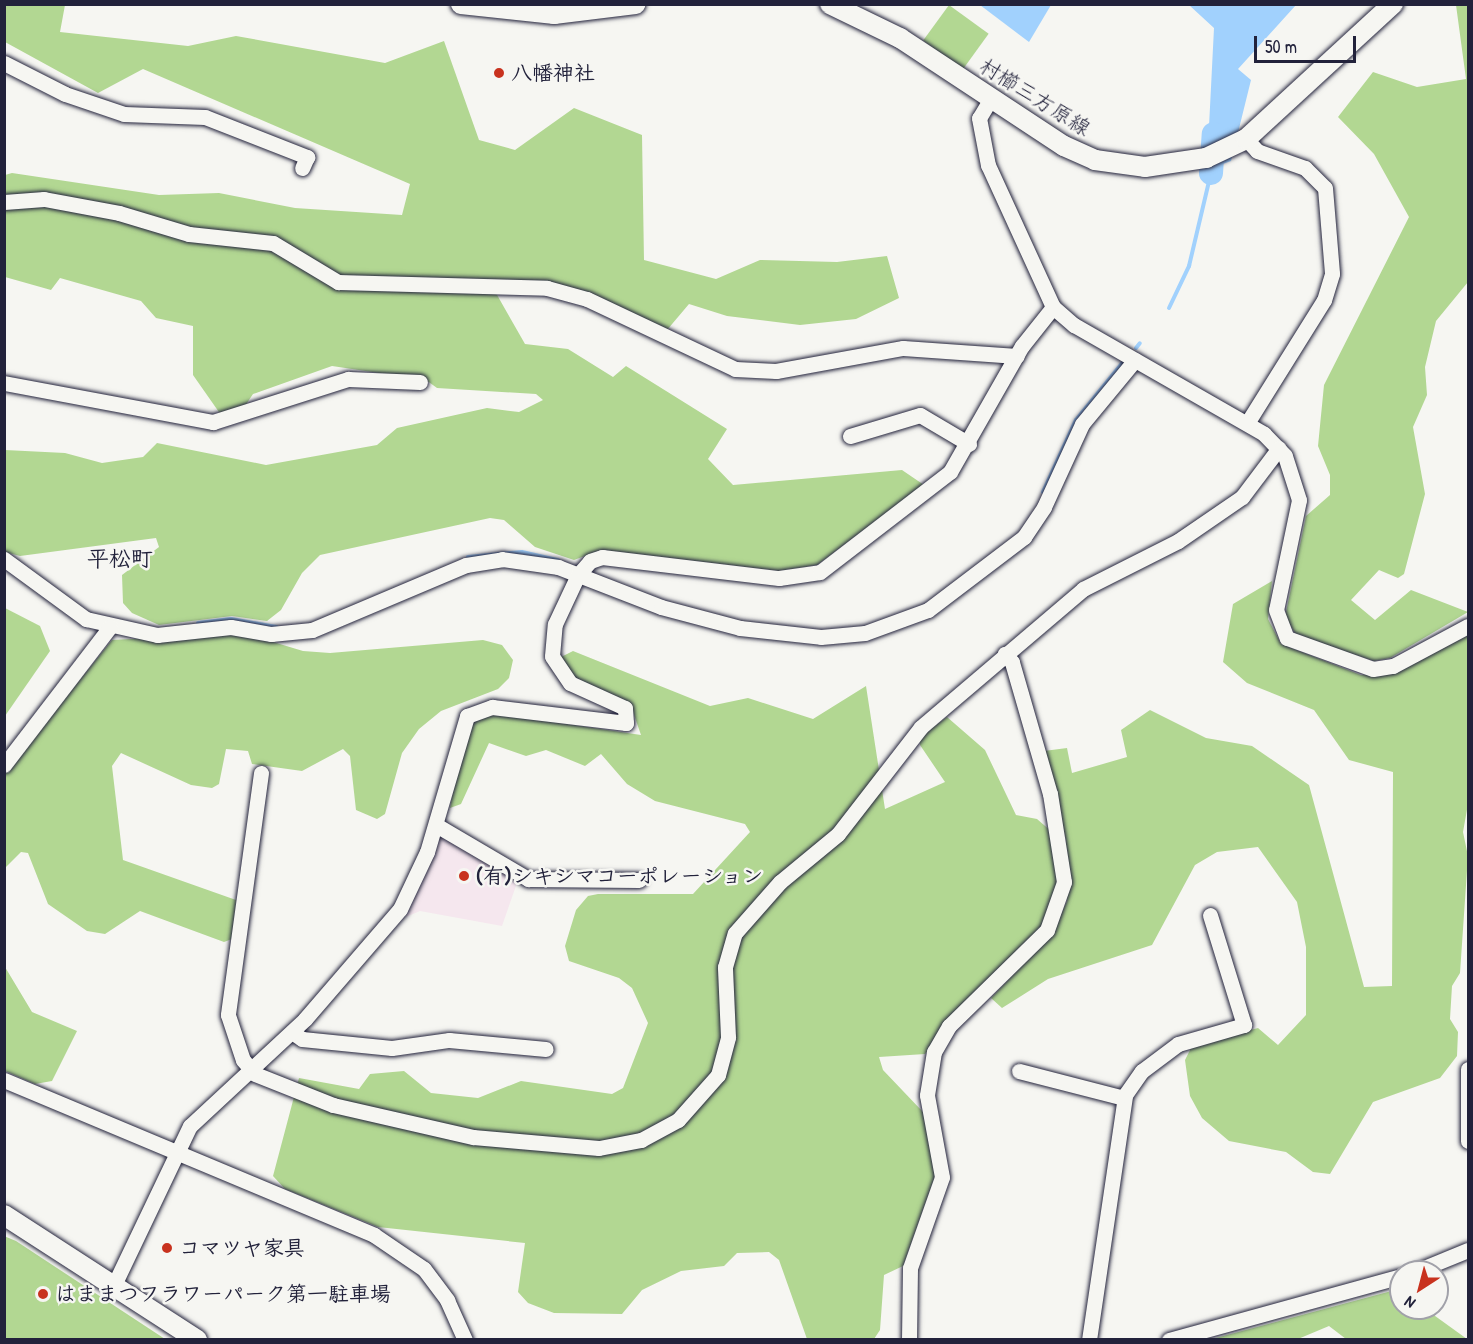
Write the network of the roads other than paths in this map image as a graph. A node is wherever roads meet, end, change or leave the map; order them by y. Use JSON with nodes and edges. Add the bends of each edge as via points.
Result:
{"nodes":[{"id":1,"x":461,"y":4,"type":"edge"},
{"id":2,"x":635,"y":4,"type":"edge"},
{"id":3,"x":830,"y":4,"type":"edge"},
{"id":4,"x":1393,"y":4,"type":"edge"},
{"id":5,"x":577,"y":9,"type":"edge"},
{"id":6,"x":4,"y":63,"type":"edge"},
{"id":7,"x":990,"y":100,"type":"junction"},
{"id":8,"x":1246,"y":139,"type":"junction"},
{"id":9,"x":302,"y":168,"type":"dead end"},
{"id":10,"x":4,"y":202,"type":"edge"},
{"id":11,"x":1053,"y":307,"type":"junction"},
{"id":12,"x":1017,"y":356,"type":"junction"},
{"id":13,"x":1135,"y":360,"type":"junction"},
{"id":14,"x":420,"y":382,"type":"dead end"},
{"id":15,"x":4,"y":383,"type":"edge"},
{"id":16,"x":1247,"y":423,"type":"junction"},
{"id":17,"x":850,"y":436,"type":"dead end"},
{"id":18,"x":969,"y":444,"type":"junction"},
{"id":19,"x":1279,"y":448,"type":"junction"},
{"id":20,"x":4,"y":559,"type":"edge"},
{"id":21,"x":578,"y":575,"type":"junction"},
{"id":22,"x":1468,"y":626,"type":"edge"},
{"id":23,"x":110,"y":627,"type":"junction"},
{"id":24,"x":1005,"y":654,"type":"junction"},
{"id":25,"x":4,"y":765,"type":"edge"},
{"id":26,"x":261,"y":773,"type":"dead end"},
{"id":27,"x":436,"y":825,"type":"junction"},
{"id":28,"x":639,"y":880,"type":"dead end"},
{"id":29,"x":1210,"y":915,"type":"dead end"},
{"id":30,"x":292,"y":1032,"type":"junction"},
{"id":31,"x":546,"y":1049,"type":"dead end"},
{"id":32,"x":250,"y":1069,"type":"junction"},
{"id":33,"x":1468,"y":1069,"type":"edge"},
{"id":34,"x":1018,"y":1071,"type":"dead end"},
{"id":35,"x":4,"y":1080,"type":"edge"},
{"id":36,"x":1124,"y":1098,"type":"junction"},
{"id":37,"x":1468,"y":1141,"type":"edge"},
{"id":38,"x":176,"y":1152,"type":"junction"},
{"id":39,"x":4,"y":1215,"type":"edge"},
{"id":40,"x":1468,"y":1250,"type":"edge"},
{"id":41,"x":1443,"y":1260,"type":"edge"},
{"id":42,"x":1389,"y":1279,"type":"edge"},
{"id":43,"x":114,"y":1285,"type":"junction"},
{"id":44,"x":197,"y":1340,"type":"edge"},
{"id":45,"x":465,"y":1340,"type":"edge"},
{"id":46,"x":909,"y":1340,"type":"edge"},
{"id":47,"x":1089,"y":1340,"type":"edge"},
{"id":48,"x":1169,"y":1340,"type":"edge"}],
"edges":[{"from":1,"to":5,"type":"main road","via":[[530,14]]},
{"from":2,"to":5,"type":"main road"},
{"from":3,"to":7,"type":"main road","name":"村櫛三方原線","via":[[900,38]]},
{"from":4,"to":8,"type":"main road","name":"村櫛三方原線"},
{"from":6,"to":9,"type":"street","via":[[65,94],[124,114],[205,117],[306,157]]},
{"from":7,"to":8,"type":"main road","name":"村櫛三方原線","via":[[1095,160],[1145,167],[1212,156]]},
{"from":7,"to":11,"type":"street","via":[[979,118],[988,165]]},
{"from":8,"to":16,"type":"street","via":[[1257,151],[1305,168],[1325,188],[1332,274],[1324,300]]},
{"from":10,"to":12,"type":"street","via":[[44,199],[119,213],[189,234],[273,243],[338,282],[547,288],[588,299],[735,369],[776,371],[903,348]]},
{"from":11,"to":12,"type":"street"},
{"from":11,"to":13,"type":"street"},
{"from":12,"to":18,"type":"street"},
{"from":13,"to":16,"type":"street"},
{"from":13,"to":21,"type":"street","via":[[1082,424],[1044,507],[1024,537],[947,597],[908,620],[843,636],[766,633],[687,615]]},
{"from":14,"to":15,"type":"street","via":[[348,379],[240,417],[195,422]]},
{"from":16,"to":19,"type":"street"},
{"from":17,"to":18,"type":"street","via":[[920,415]]},
{"from":18,"to":21,"type":"street","via":[[943,480],[832,565],[807,576],[779,578],[602,557]]},
{"from":19,"to":22,"type":"street","via":[[1292,470],[1299,500],[1276,610],[1287,638],[1373,669],[1393,666]]},
{"from":19,"to":24,"type":"street","via":[[1242,496],[1178,540],[1083,589]]},
{"from":20,"to":23,"type":"street","via":[[76,612]]},
{"from":21,"to":23,"type":"street","via":[[521,559],[484,561],[299,633],[231,627],[164,636]]},
{"from":21,"to":27,"type":"street","via":[[552,634],[552,656],[570,683],[625,708],[629,719],[618,725],[492,708],[474,710],[458,732]]},
{"from":23,"to":25,"type":"street"},
{"from":24,"to":32,"type":"street","via":[[921,727],[838,834],[792,870],[746,918],[725,967],[728,1036],[718,1075],[694,1106],[660,1131],[599,1148],[473,1137],[333,1105]]},
{"from":24,"to":46,"type":"street","via":[[1012,662],[1050,794],[1064,882],[1047,930],[949,1026],[934,1052],[927,1095],[942,1177],[910,1268]]},
{"from":26,"to":32,"type":"street","via":[[228,1015]]},
{"from":27,"to":28,"type":"street","via":[[528,879]]},
{"from":27,"to":30,"type":"street","via":[[400,909]]},
{"from":29,"to":36,"type":"street","via":[[1244,1024],[1178,1044],[1142,1071]]},
{"from":30,"to":31,"type":"street","via":[[302,1040],[392,1048],[449,1040]]},
{"from":30,"to":32,"type":"street"},
{"from":32,"to":38,"type":"street","via":[[199,1114]]},
{"from":33,"to":37,"type":"street"},
{"from":34,"to":36,"type":"street"},
{"from":35,"to":38,"type":"street"},
{"from":36,"to":47,"type":"street"},
{"from":38,"to":43,"type":"street"},
{"from":38,"to":45,"type":"street","via":[[392,1245],[436,1284]]},
{"from":39,"to":43,"type":"main road"},
{"from":40,"to":41,"type":"street"},
{"from":42,"to":48,"type":"street"},
{"from":43,"to":44,"type":"main road"}]}
